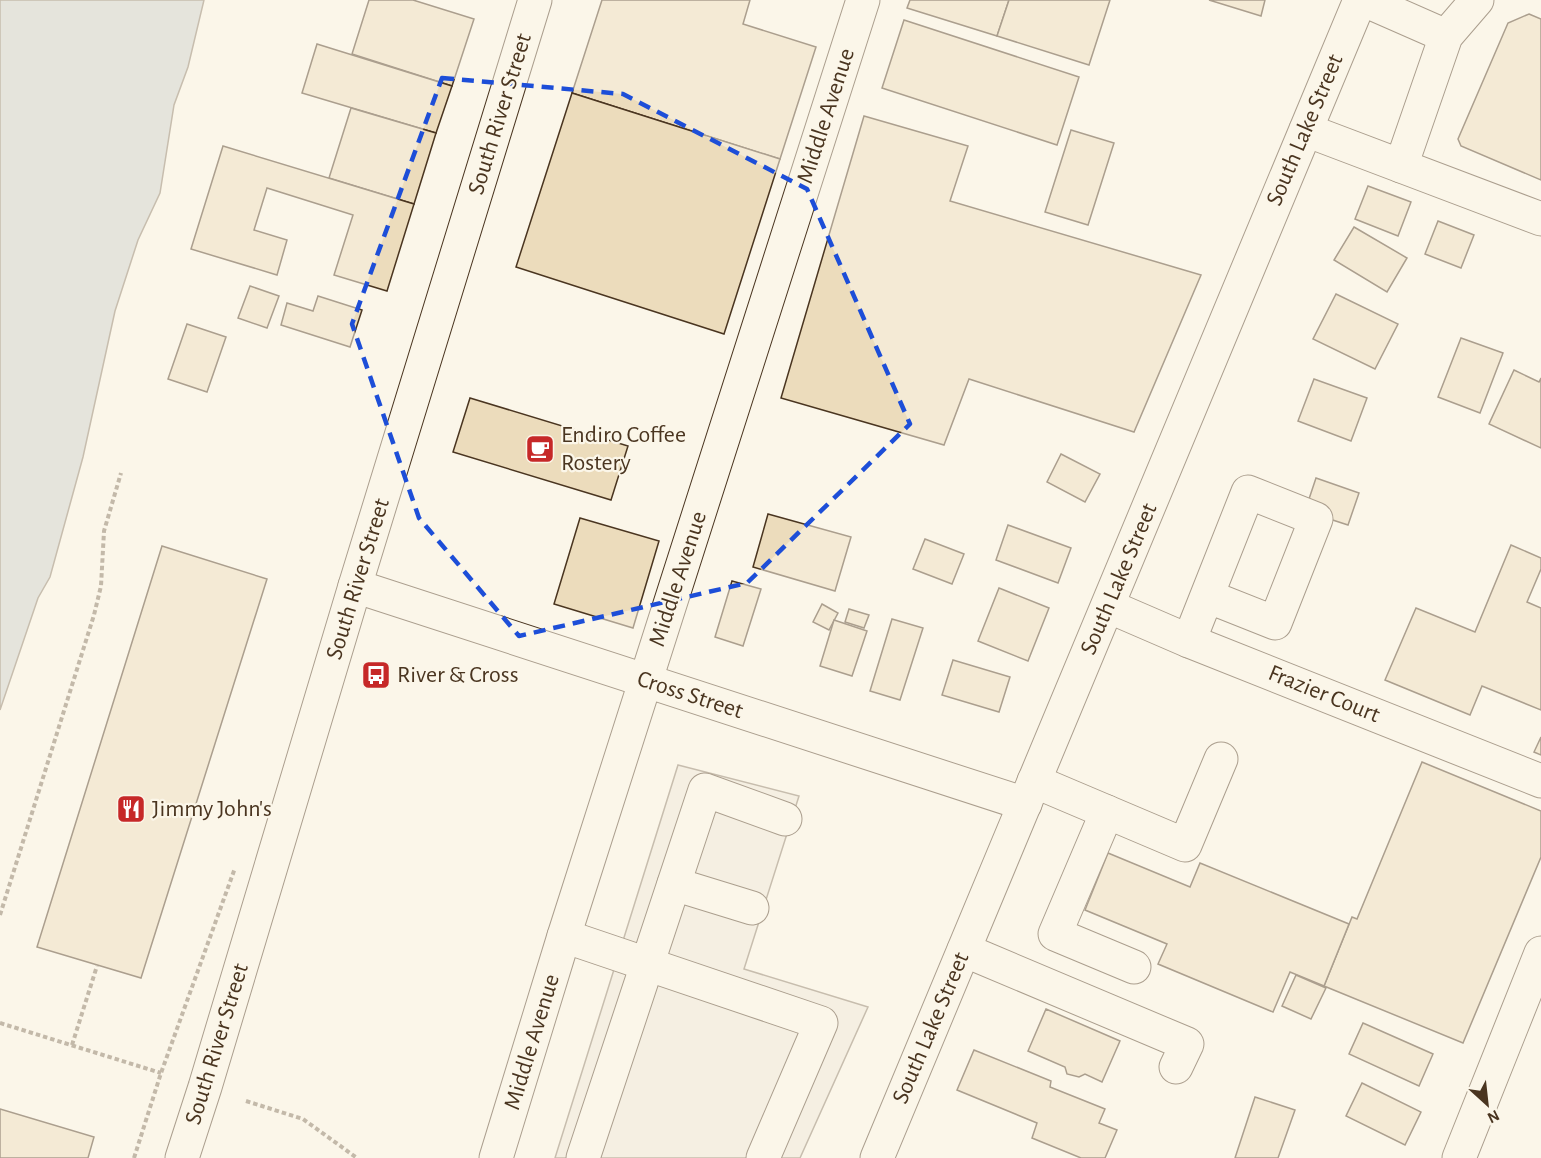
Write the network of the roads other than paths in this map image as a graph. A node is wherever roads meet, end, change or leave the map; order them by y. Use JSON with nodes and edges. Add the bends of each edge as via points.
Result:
{"nodes":[{"id":1,"x":535,"y":0,"type":"edge"},
{"id":2,"x":863,"y":0,"type":"edge"},
{"id":3,"x":1362,"y":0,"type":"edge"},
{"id":4,"x":1477,"y":0,"type":"edge"},
{"id":5,"x":1446,"y":36,"type":"junction"},
{"id":6,"x":1306,"y":130,"type":"junction"},
{"id":7,"x":1401,"y":166,"type":"junction"},
{"id":8,"x":1541,"y":219,"type":"edge"},
{"id":9,"x":355,"y":586,"type":"junction"},
{"id":10,"x":1207,"y":596,"type":"dead end"},
{"id":11,"x":1108,"y":606,"type":"junction"},
{"id":12,"x":1189,"y":641,"type":"junction"},
{"id":13,"x":646,"y":681,"type":"junction"},
{"id":14,"x":1221,"y":759,"type":"dead end"},
{"id":15,"x":1541,"y":781,"type":"edge"},
{"id":16,"x":1029,"y":793,"type":"junction"},
{"id":17,"x":1107,"y":812,"type":"junction"},
{"id":18,"x":785,"y":819,"type":"dead end"},
{"id":19,"x":674,"y":884,"type":"junction"},
{"id":20,"x":752,"y":908,"type":"dead end"},
{"id":21,"x":564,"y":936,"type":"junction"},
{"id":22,"x":964,"y":950,"type":"junction"},
{"id":23,"x":1541,"y":953,"type":"edge"},
{"id":24,"x":647,"y":964,"type":"junction"},
{"id":25,"x":1134,"y":967,"type":"dead end"},
{"id":26,"x":1176,"y":1067,"type":"dead end"},
{"id":27,"x":182,"y":1158,"type":"edge"},
{"id":28,"x":496,"y":1158,"type":"edge"},
{"id":29,"x":583,"y":1158,"type":"edge"},
{"id":30,"x":763,"y":1158,"type":"edge"},
{"id":31,"x":877,"y":1158,"type":"edge"},
{"id":32,"x":1459,"y":1158,"type":"edge"}],
"edges":[{"from":1,"to":9,"type":"street","name":"South River Street"},
{"from":2,"to":13,"type":"street","name":"Middle Avenue"},
{"from":3,"to":5,"type":"street"},
{"from":3,"to":6,"type":"street","name":"South Lake Street"},
{"from":4,"to":5,"type":"street"},
{"from":5,"to":7,"type":"street"},
{"from":6,"to":7,"type":"street"},
{"from":6,"to":11,"type":"street","name":"South Lake Street"},
{"from":7,"to":8,"type":"street"},
{"from":9,"to":13,"type":"street","name":"Cross Street"},
{"from":9,"to":27,"type":"street","name":"South River Street"},
{"from":10,"to":12,"type":"street"},
{"from":11,"to":12,"type":"street","name":"Frazier Court"},
{"from":11,"to":16,"type":"street","name":"South Lake Street"},
{"from":12,"to":15,"type":"street","name":"Frazier Court"},
{"from":13,"to":16,"type":"street","name":"Cross Street"},
{"from":13,"to":21,"type":"street","name":"Middle Avenue"},
{"from":14,"to":17,"type":"street","name":"Cross Street","via":[[1185,845]]},
{"from":16,"to":17,"type":"street","name":"Cross Street"},
{"from":16,"to":22,"type":"street","name":"South Lake Street"},
{"from":17,"to":25,"type":"street","via":[[1055,934]]},
{"from":18,"to":19,"type":"street","via":[[705,790]]},
{"from":19,"to":20,"type":"street"},
{"from":19,"to":24,"type":"street"},
{"from":21,"to":24,"type":"street"},
{"from":21,"to":28,"type":"street","name":"Middle Avenue"},
{"from":22,"to":26,"type":"street","via":[[1186,1044]]},
{"from":22,"to":31,"type":"street","name":"South Lake Street"},
{"from":23,"to":32,"type":"street"},
{"from":24,"to":29,"type":"street"},
{"from":24,"to":30,"type":"street","via":[[821,1023]]}]}
